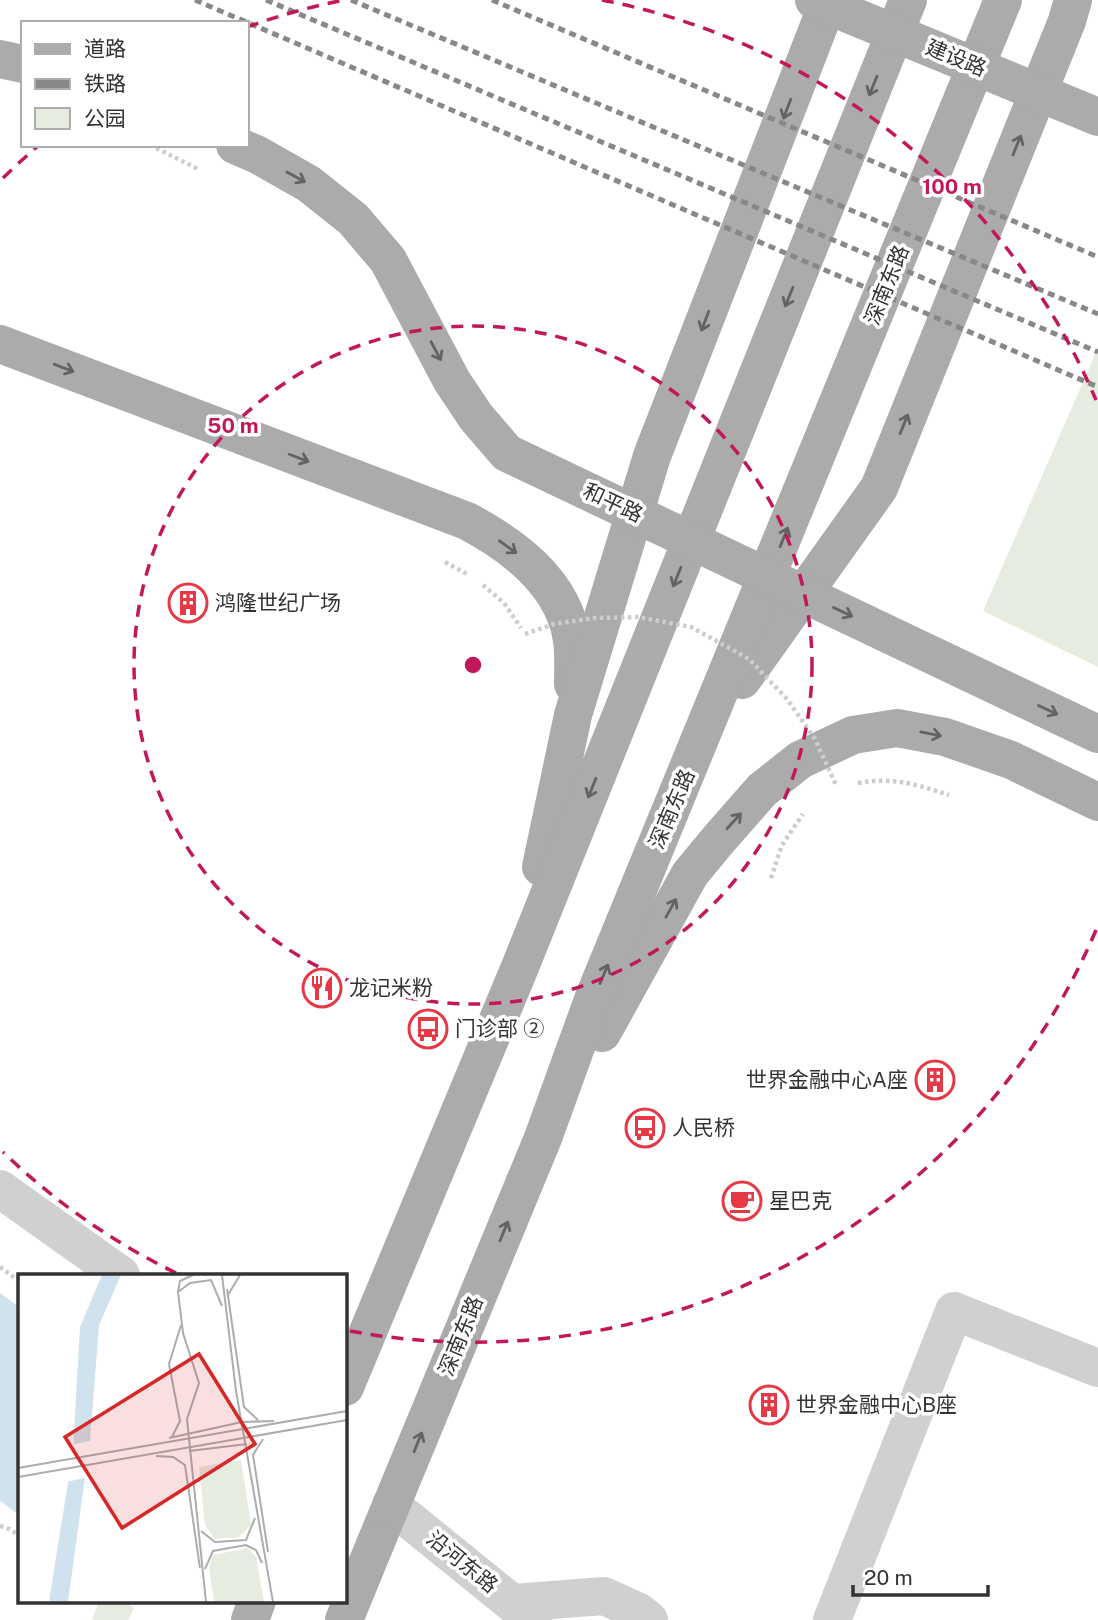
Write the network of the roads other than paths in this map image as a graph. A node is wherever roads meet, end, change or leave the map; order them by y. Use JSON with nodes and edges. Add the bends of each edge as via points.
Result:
{"nodes":[{"id":1,"x":814,"y":0,"type":"edge"},
{"id":2,"x":829,"y":0,"type":"edge"},
{"id":3,"x":908,"y":0,"type":"edge"},
{"id":4,"x":1003,"y":0,"type":"edge"},
{"id":5,"x":1073,"y":0,"type":"edge"},
{"id":6,"x":0,"y":59,"type":"edge"},
{"id":7,"x":21,"y":64,"type":"edge"},
{"id":8,"x":1098,"y":117,"type":"edge"},
{"id":9,"x":240,"y":147,"type":"edge"},
{"id":10,"x":0,"y":344,"type":"edge"},
{"id":11,"x":573,"y":715,"type":"junction"},
{"id":12,"x":703,"y":734,"type":"junction"},
{"id":13,"x":1098,"y":734,"type":"edge"},
{"id":14,"x":1098,"y":802,"type":"edge"},
{"id":15,"x":520,"y":967,"type":"junction"},
{"id":16,"x":543,"y":1139,"type":"junction"},
{"id":17,"x":0,"y":1189,"type":"edge"},
{"id":18,"x":120,"y":1274,"type":"edge"},
{"id":19,"x":1098,"y":1368,"type":"edge"},
{"id":20,"x":346,"y":1385,"type":"edge"},
{"id":21,"x":391,"y":1505,"type":"junction"},
{"id":22,"x":257,"y":1602,"type":"edge"},
{"id":23,"x":523,"y":1611,"type":"edge"},
{"id":24,"x":250,"y":1620,"type":"edge"},
{"id":25,"x":344,"y":1620,"type":"edge"},
{"id":26,"x":649,"y":1620,"type":"edge"},
{"id":27,"x":832,"y":1620,"type":"edge"}],
"edges":[{"from":1,"to":8,"type":"main road","name":"建设路","bridge":true},
{"from":2,"to":11,"type":"main road","one_way":true,"via":[[652,456]]},
{"from":3,"to":15,"type":"main road","one_way":true},
{"from":12,"to":4,"type":"main road","name":"深南东路","one_way":true},
{"from":12,"to":5,"type":"main road","one_way":true,"via":[[879,488]]},
{"from":6,"to":7,"type":"main road"},
{"from":9,"to":13,"type":"main road","name":"和平路","one_way":true,"bridge":true,"via":[[309,184],[353,219],[388,260],[452,381],[507,453]]},
{"from":10,"to":11,"type":"main road","one_way":true,"via":[[485,531],[532,566],[562,608],[573,643]]},
{"from":11,"to":15,"type":"main road"},
{"from":16,"to":12,"type":"main road","name":"深南东路","one_way":true,"via":[[594,997]]},
{"from":16,"to":14,"type":"main road","one_way":true,"via":[[691,874],[762,790],[800,760],[853,735],[897,728],[945,737],[1011,760]]},
{"from":15,"to":20,"type":"main road"},
{"from":21,"to":16,"type":"main road","name":"深南东路","one_way":true},
{"from":17,"to":18,"type":"street"},
{"from":19,"to":27,"type":"street","via":[[954,1311]]},
{"from":21,"to":23,"type":"street","name":"沿河东路"},
{"from":21,"to":25,"type":"main road","name":"深南东路","bridge":true},
{"from":22,"to":24,"type":"main road"},
{"from":23,"to":26,"type":"street","via":[[604,1595]]}]}
